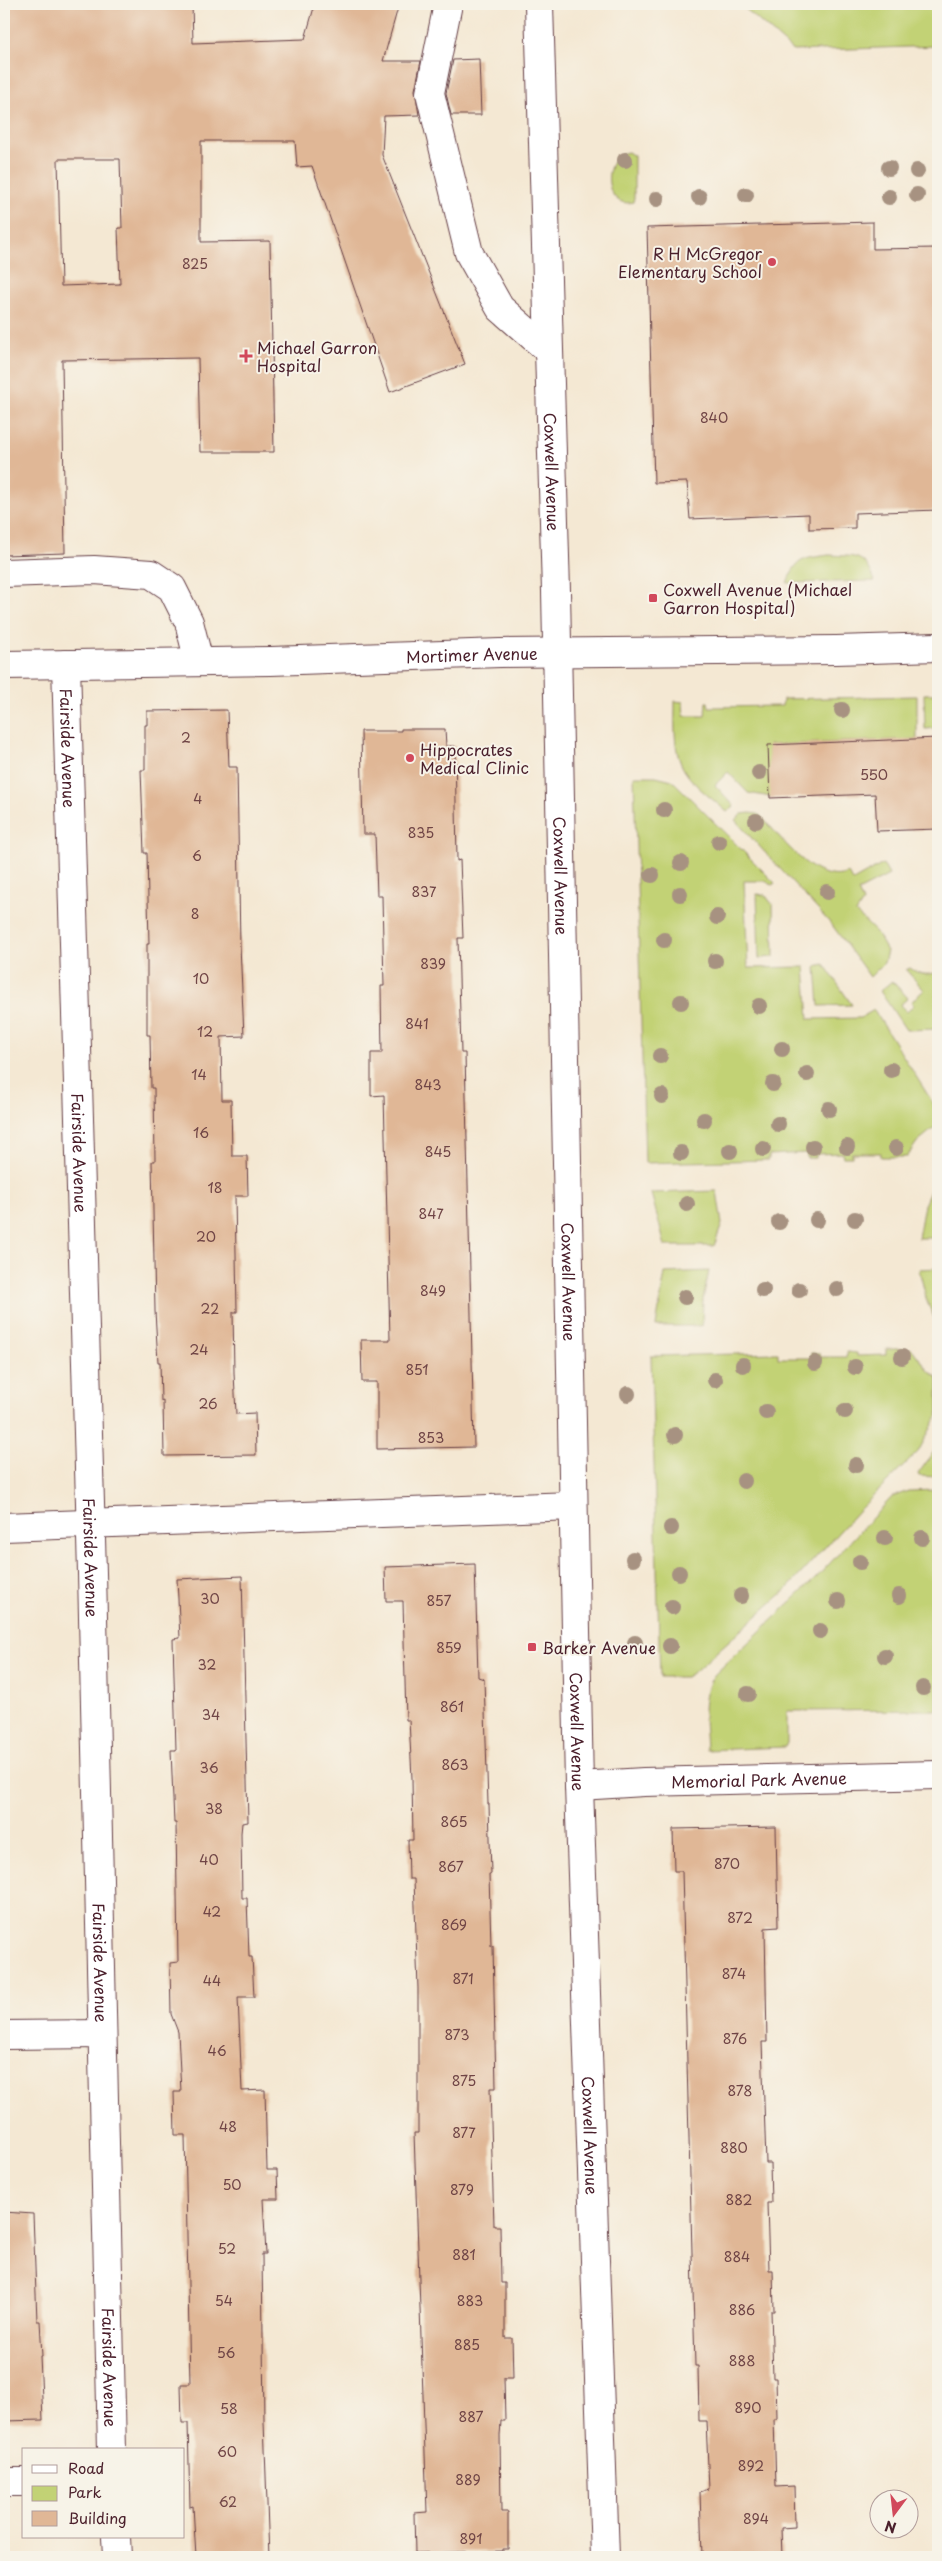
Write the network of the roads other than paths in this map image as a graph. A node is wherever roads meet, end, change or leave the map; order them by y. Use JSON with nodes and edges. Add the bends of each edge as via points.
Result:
{"nodes":[{"id":1,"x":448,"y":4,"type":"edge"},
{"id":2,"x":538,"y":4,"type":"edge"},
{"id":3,"x":548,"y":350,"type":"junction"},
{"id":4,"x":4,"y":573,"type":"edge"},
{"id":5,"x":938,"y":647,"type":"edge"},
{"id":6,"x":557,"y":652,"type":"junction"},
{"id":7,"x":199,"y":662,"type":"junction"},
{"id":8,"x":66,"y":664,"type":"junction"},
{"id":9,"x":4,"y":665,"type":"edge"},
{"id":10,"x":573,"y":1506,"type":"junction"},
{"id":11,"x":91,"y":1524,"type":"junction"},
{"id":12,"x":4,"y":1527,"type":"edge"},
{"id":13,"x":938,"y":1775,"type":"edge"},
{"id":14,"x":579,"y":1786,"type":"junction"},
{"id":15,"x":4,"y":2034,"type":"edge"},
{"id":16,"x":102,"y":2034,"type":"junction"},
{"id":17,"x":112,"y":2448,"type":"edge"},
{"id":18,"x":4,"y":2482,"type":"edge"},
{"id":19,"x":22,"y":2482,"type":"edge"},
{"id":20,"x":116,"y":2538,"type":"edge"},
{"id":21,"x":117,"y":2557,"type":"edge"},
{"id":22,"x":605,"y":2557,"type":"edge"}],
"edges":[{"from":1,"to":3,"type":"street","via":[[430,94],[469,253],[500,308]]},
{"from":2,"to":3,"type":"street","name":"Coxwell Avenue"},
{"from":3,"to":6,"type":"street","name":"Coxwell Avenue"},
{"from":4,"to":7,"type":"street","via":[[94,570],[151,574],[172,588],[189,622]]},
{"from":5,"to":6,"type":"street","name":"Mortimer Avenue"},
{"from":6,"to":7,"type":"street","name":"Mortimer Avenue"},
{"from":6,"to":10,"type":"street","name":"Coxwell Avenue"},
{"from":7,"to":8,"type":"street","name":"Mortimer Avenue"},
{"from":8,"to":9,"type":"street","name":"Mortimer Avenue"},
{"from":8,"to":11,"type":"street","name":"Fairside Avenue"},
{"from":10,"to":11,"type":"street"},
{"from":10,"to":14,"type":"street","name":"Coxwell Avenue"},
{"from":11,"to":12,"type":"street"},
{"from":11,"to":16,"type":"street","name":"Fairside Avenue"},
{"from":13,"to":14,"type":"street","name":"Memorial Park Avenue"},
{"from":14,"to":22,"type":"street","name":"Coxwell Avenue"},
{"from":15,"to":16,"type":"street"},
{"from":16,"to":17,"type":"street","name":"Fairside Avenue"},
{"from":18,"to":19,"type":"street"},
{"from":20,"to":21,"type":"street"}]}
